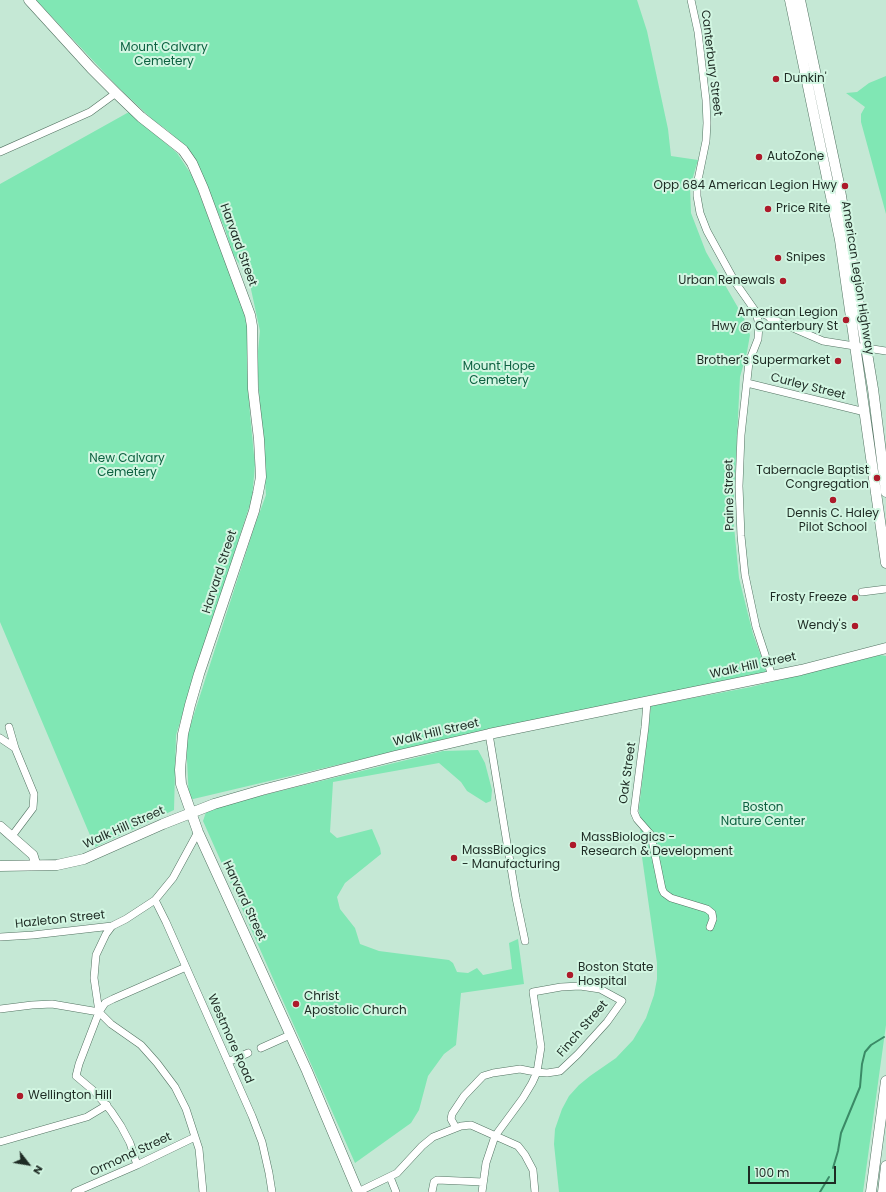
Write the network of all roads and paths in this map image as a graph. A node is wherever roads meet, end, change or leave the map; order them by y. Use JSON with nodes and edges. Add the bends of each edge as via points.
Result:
{"nodes":[{"id":1,"x":29,"y":0,"type":"edge"},
{"id":2,"x":691,"y":0,"type":"edge"},
{"id":3,"x":790,"y":0,"type":"edge"},
{"id":4,"x":800,"y":0,"type":"edge"},
{"id":5,"x":814,"y":91,"type":"junction"},
{"id":6,"x":116,"y":93,"type":"junction"},
{"id":7,"x":0,"y":152,"type":"edge"},
{"id":8,"x":756,"y":312,"type":"junction"},
{"id":9,"x":770,"y":318,"type":"joint"},
{"id":10,"x":856,"y":347,"type":"junction"},
{"id":11,"x":866,"y":348,"type":"junction"},
{"id":12,"x":886,"y":351,"type":"edge"},
{"id":13,"x":747,"y":383,"type":"junction"},
{"id":14,"x":865,"y":412,"type":"junction"},
{"id":15,"x":886,"y":492,"type":"edge"},
{"id":16,"x":886,"y":563,"type":"edge"},
{"id":17,"x":886,"y":590,"type":"edge"},
{"id":18,"x":862,"y":592,"type":"dead end"},
{"id":19,"x":886,"y":648,"type":"edge"},
{"id":20,"x":772,"y":676,"type":"junction"},
{"id":21,"x":647,"y":702,"type":"junction"},
{"id":22,"x":9,"y":727,"type":"dead end"},
{"id":23,"x":489,"y":734,"type":"junction"},
{"id":24,"x":0,"y":738,"type":"edge"},
{"id":25,"x":15,"y":748,"type":"junction"},
{"id":26,"x":192,"y":813,"type":"junction"},
{"id":27,"x":0,"y":826,"type":"edge"},
{"id":28,"x":198,"y":832,"type":"junction"},
{"id":29,"x":12,"y":836,"type":"junction"},
{"id":30,"x":36,"y":865,"type":"junction"},
{"id":31,"x":0,"y":866,"type":"edge"},
{"id":32,"x":155,"y":900,"type":"junction"},
{"id":33,"x":112,"y":926,"type":"junction"},
{"id":34,"x":710,"y":927,"type":"dead end"},
{"id":35,"x":0,"y":937,"type":"edge"},
{"id":36,"x":525,"y":941,"type":"dead end"},
{"id":37,"x":186,"y":967,"type":"junction"},
{"id":38,"x":0,"y":1009,"type":"edge"},
{"id":39,"x":98,"y":1012,"type":"junction"},
{"id":40,"x":290,"y":1035,"type":"junction"},
{"id":41,"x":262,"y":1048,"type":"dead end"},
{"id":42,"x":248,"y":1053,"type":"dead end"},
{"id":43,"x":228,"y":1062,"type":"junction"},
{"id":44,"x":537,"y":1072,"type":"junction"},
{"id":45,"x":886,"y":1081,"type":"edge"},
{"id":46,"x":107,"y":1105,"type":"junction"},
{"id":47,"x":456,"y":1128,"type":"junction"},
{"id":48,"x":495,"y":1136,"type":"junction"},
{"id":49,"x":195,"y":1137,"type":"junction"},
{"id":50,"x":0,"y":1142,"type":"edge"},
{"id":51,"x":138,"y":1165,"type":"junction"},
{"id":52,"x":886,"y":1166,"type":"edge"},
{"id":53,"x":390,"y":1177,"type":"junction"},
{"id":54,"x":483,"y":1182,"type":"junction"},
{"id":55,"x":75,"y":1192,"type":"edge"},
{"id":56,"x":203,"y":1192,"type":"edge"},
{"id":57,"x":272,"y":1192,"type":"edge"},
{"id":58,"x":358,"y":1192,"type":"edge"},
{"id":59,"x":396,"y":1192,"type":"edge"},
{"id":60,"x":432,"y":1192,"type":"edge"},
{"id":61,"x":482,"y":1192,"type":"edge"},
{"id":62,"x":535,"y":1192,"type":"edge"},
{"id":63,"x":871,"y":1192,"type":"edge"},
{"id":64,"x":883,"y":1192,"type":"edge"}],
"edges":[{"from":1,"to":6,"type":"main road","name":"Harvard Street"},
{"from":2,"to":8,"type":"street","name":"Canterbury Street","via":[[698,32],[707,123],[697,185],[700,213],[735,282]]},
{"from":3,"to":5,"type":"main road","name":"American Legion Highway"},
{"from":4,"to":5,"type":"main road","name":"American Legion Highway"},
{"from":5,"to":10,"type":"main road","name":"American Legion Highway"},
{"from":5,"to":11,"type":"main road","name":"American Legion Highway","via":[[839,184]]},
{"from":6,"to":7,"type":"street","via":[[90,112]]},
{"from":6,"to":26,"type":"main road","name":"Harvard Street","via":[[141,117],[183,150],[192,164],[252,326],[253,389],[261,478],[254,511],[199,674],[183,734],[181,784]]},
{"from":8,"to":9,"type":"street"},
{"from":8,"to":13,"type":"street","name":"Paine Street","via":[[759,325],[758,339],[749,362]]},
{"from":9,"to":10,"type":"street","via":[[823,341]]},
{"from":10,"to":11,"type":"street"},
{"from":10,"to":14,"type":"main road","name":"American Legion Highway"},
{"from":11,"to":12,"type":"street"},
{"from":11,"to":15,"type":"main road","name":"American Legion Highway"},
{"from":13,"to":14,"type":"street","name":"Curley Street"},
{"from":13,"to":20,"type":"street","name":"Paine Street","via":[[740,440],[741,536],[756,627]]},
{"from":14,"to":16,"type":"main road","name":"American Legion Highway"},
{"from":17,"to":18,"type":"street"},
{"from":19,"to":20,"type":"main road","name":"Walk Hill Street"},
{"from":20,"to":21,"type":"main road","name":"Walk Hill Street"},
{"from":21,"to":23,"type":"main road","name":"Walk Hill Street"},
{"from":21,"to":34,"type":"street","name":"Oak Street","via":[[634,812],[651,835],[664,893],[671,898],[707,909],[712,913]]},
{"from":22,"to":25,"type":"street"},
{"from":23,"to":26,"type":"main road","name":"Walk Hill Street","via":[[262,790]]},
{"from":23,"to":36,"type":"street"},
{"from":24,"to":25,"type":"street"},
{"from":25,"to":29,"type":"street","via":[[34,794],[33,808]]},
{"from":26,"to":28,"type":"main road","name":"Harvard Street"},
{"from":26,"to":30,"type":"main road","name":"Walk Hill Street","via":[[84,859],[57,865]]},
{"from":27,"to":29,"type":"street"},
{"from":28,"to":32,"type":"street","name":"Hazleton Street","via":[[173,878]]},
{"from":28,"to":40,"type":"main road","name":"Harvard Street"},
{"from":29,"to":30,"type":"street","via":[[33,855]]},
{"from":30,"to":31,"type":"main road","name":"Walk Hill Street"},
{"from":32,"to":33,"type":"street","name":"Hazleton Street"},
{"from":32,"to":37,"type":"street","name":"Westmore Road"},
{"from":33,"to":35,"type":"street","name":"Hazleton Street","via":[[33,936]]},
{"from":33,"to":39,"type":"street","via":[[96,955],[94,966]]},
{"from":37,"to":39,"type":"street","via":[[105,1003]]},
{"from":37,"to":43,"type":"street","name":"Westmore Road"},
{"from":38,"to":39,"type":"street","via":[[52,1004]]},
{"from":39,"to":46,"type":"street","via":[[76,1076]]},
{"from":39,"to":49,"type":"street","via":[[141,1046],[157,1063],[175,1087]]},
{"from":40,"to":41,"type":"street"},
{"from":40,"to":58,"type":"main road","name":"Harvard Street"},
{"from":42,"to":43,"type":"street"},
{"from":43,"to":57,"type":"street","name":"Westmore Road","via":[[262,1142]]},
{"from":44,"to":44,"type":"street","name":"Finch Street","via":[[540,1047],[533,992],[580,986],[600,989],[622,1001],[607,1022],[560,1071]]},
{"from":44,"to":47,"type":"street","name":"Finch Street","via":[[520,1069],[483,1076],[464,1096],[452,1114]]},
{"from":44,"to":48,"type":"street","via":[[523,1098]]},
{"from":45,"to":63,"type":"main road"},
{"from":46,"to":50,"type":"street","via":[[87,1117]]},
{"from":46,"to":51,"type":"street","via":[[122,1126]]},
{"from":47,"to":48,"type":"street","via":[[471,1125]]},
{"from":47,"to":53,"type":"street","via":[[433,1137]]},
{"from":48,"to":54,"type":"street"},
{"from":48,"to":62,"type":"street","via":[[518,1146],[525,1155],[533,1170]]},
{"from":49,"to":51,"type":"street","name":"Ormond Street"},
{"from":49,"to":56,"type":"street","via":[[199,1150]]},
{"from":51,"to":55,"type":"street","name":"Ormond Street"},
{"from":52,"to":64,"type":"main road"},
{"from":53,"to":58,"type":"street"},
{"from":53,"to":59,"type":"street"},
{"from":54,"to":60,"type":"street","via":[[437,1180]]},
{"from":54,"to":61,"type":"street"}]}
